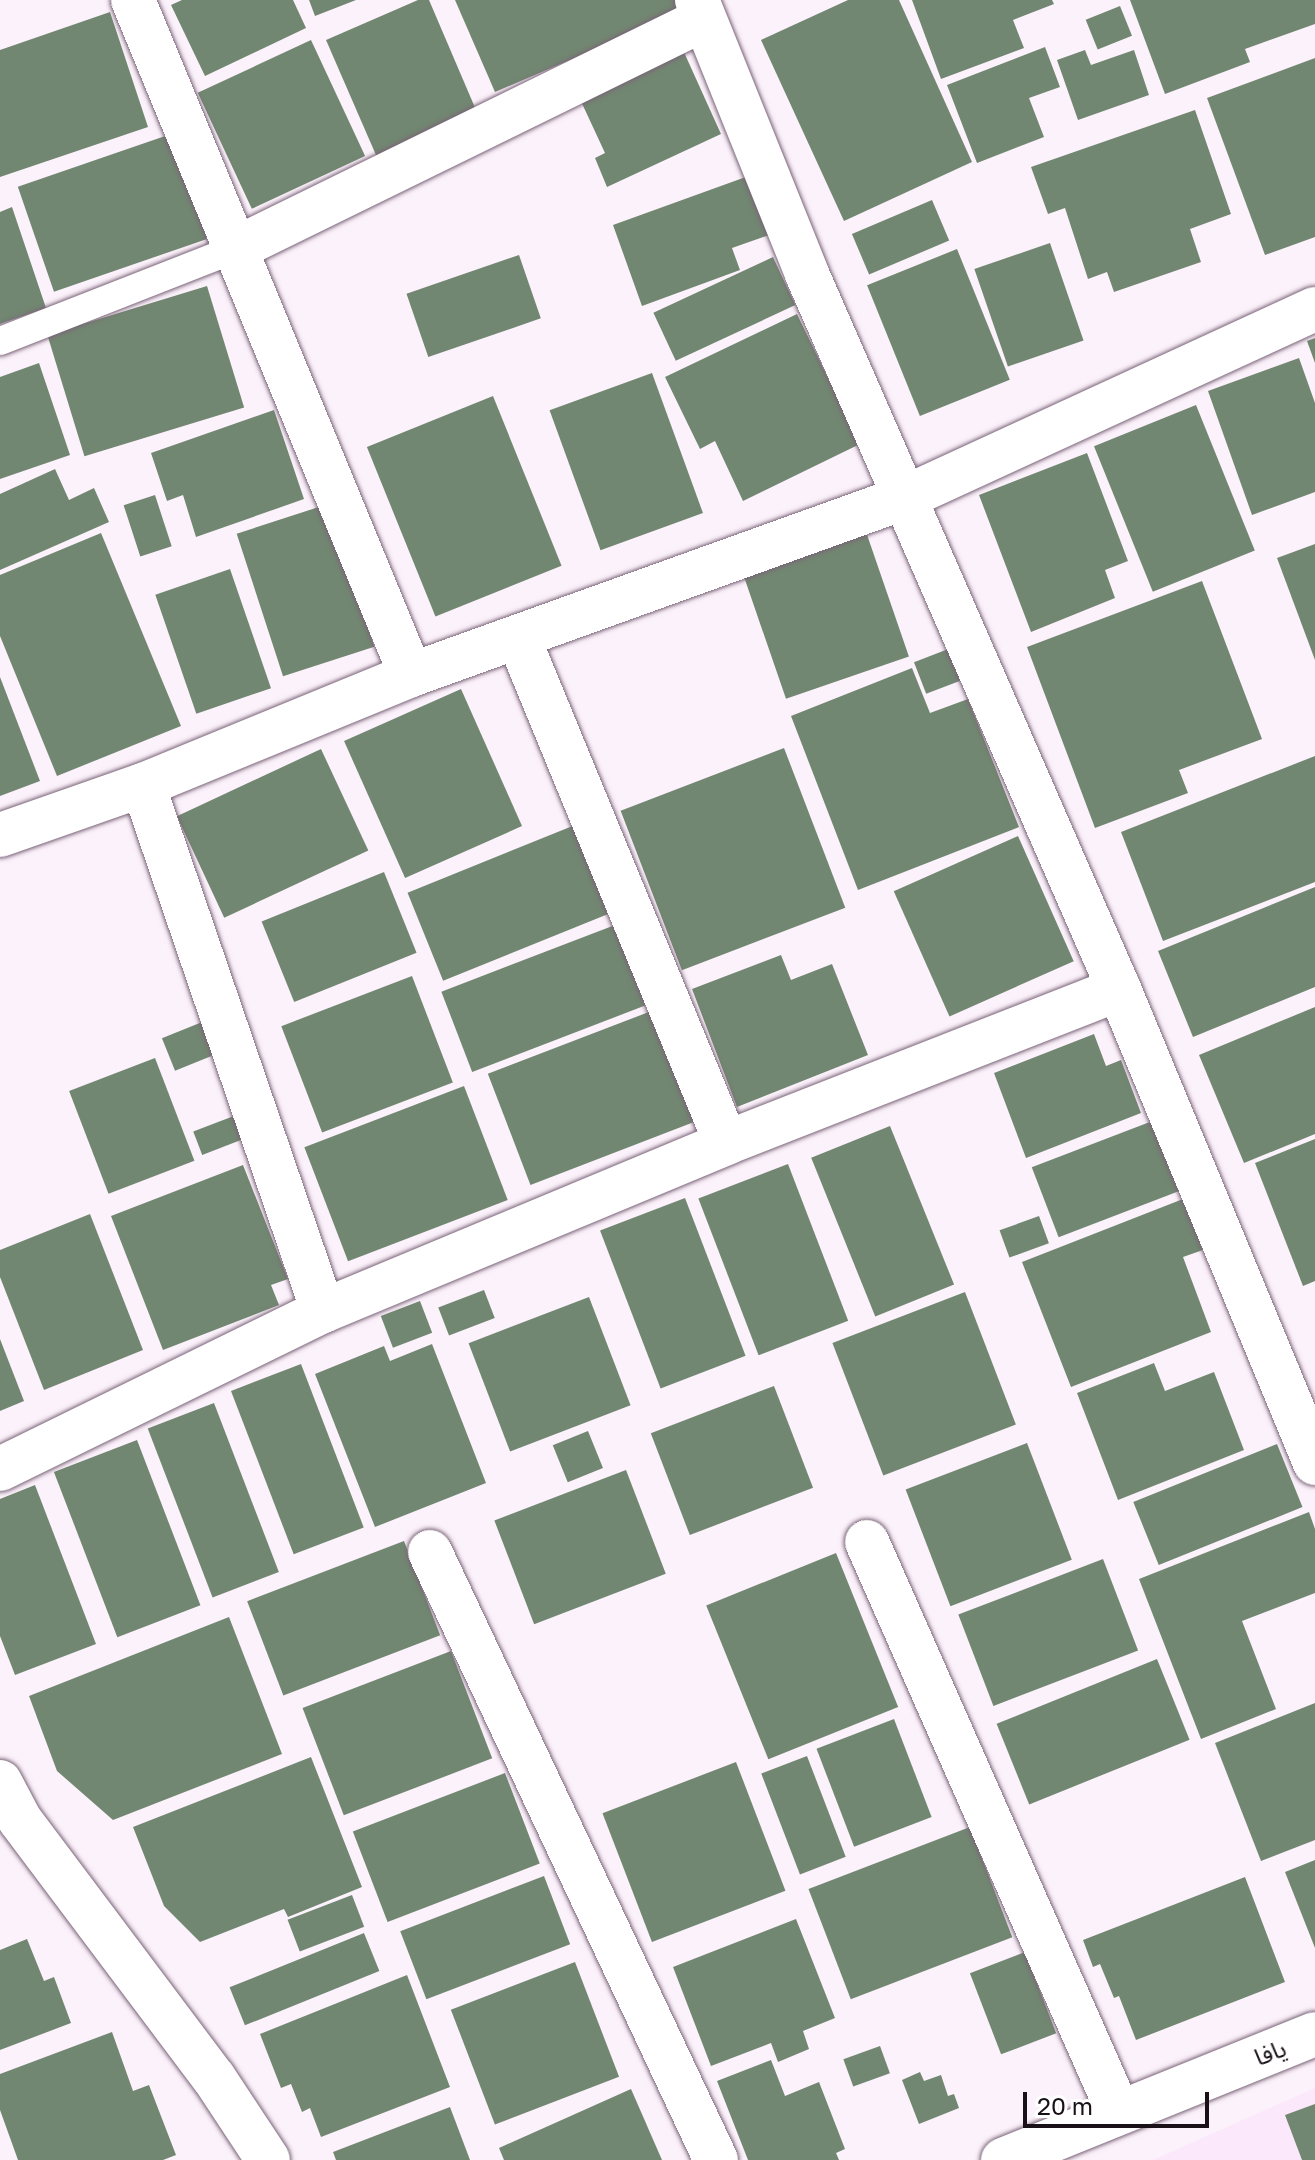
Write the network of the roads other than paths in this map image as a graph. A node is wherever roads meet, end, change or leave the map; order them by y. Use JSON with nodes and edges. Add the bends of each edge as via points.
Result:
{"nodes":[{"id":1,"x":133,"y":0,"type":"edge"},
{"id":2,"x":701,"y":9,"type":"edge"},
{"id":3,"x":235,"y":249,"type":"junction"},
{"id":4,"x":1315,"y":309,"type":"edge"},
{"id":5,"x":0,"y":341,"type":"edge"},
{"id":6,"x":906,"y":497,"type":"junction"},
{"id":7,"x":518,"y":637,"type":"junction"},
{"id":8,"x":411,"y":675,"type":"junction"},
{"id":9,"x":143,"y":785,"type":"junction"},
{"id":10,"x":0,"y":835,"type":"edge"},
{"id":11,"x":1119,"y":989,"type":"junction"},
{"id":12,"x":726,"y":1143,"type":"junction"},
{"id":13,"x":323,"y":1311,"type":"junction"},
{"id":14,"x":1315,"y":1463,"type":"edge"},
{"id":15,"x":0,"y":1469,"type":"edge"},
{"id":16,"x":867,"y":1542,"type":"dead end"},
{"id":17,"x":430,"y":1552,"type":"dead end"},
{"id":18,"x":0,"y":1782,"type":"edge"},
{"id":19,"x":1315,"y":2034,"type":"edge"},
{"id":20,"x":1118,"y":2111,"type":"junction"},
{"id":21,"x":268,"y":2160,"type":"edge"},
{"id":22,"x":716,"y":2160,"type":"edge"},
{"id":23,"x":1003,"y":2160,"type":"edge"}],
"edges":[{"from":1,"to":3,"type":"street"},
{"from":2,"to":3,"type":"street"},
{"from":2,"to":6,"type":"street","via":[[807,274]]},
{"from":3,"to":5,"type":"lane"},
{"from":3,"to":8,"type":"street"},
{"from":4,"to":6,"type":"street"},
{"from":6,"to":7,"type":"street"},
{"from":6,"to":11,"type":"street"},
{"from":7,"to":8,"type":"street"},
{"from":7,"to":12,"type":"street"},
{"from":8,"to":9,"type":"street"},
{"from":9,"to":10,"type":"street"},
{"from":9,"to":13,"type":"street"},
{"from":11,"to":12,"type":"street"},
{"from":11,"to":14,"type":"street"},
{"from":12,"to":13,"type":"street"},
{"from":13,"to":15,"type":"street"},
{"from":16,"to":20,"type":"street"},
{"from":17,"to":22,"type":"street"},
{"from":18,"to":21,"type":"street","via":[[20,1820],[214,2078]]},
{"from":19,"to":20,"type":"street","name":"يافا"},
{"from":20,"to":23,"type":"street","name":"يافا"}]}
